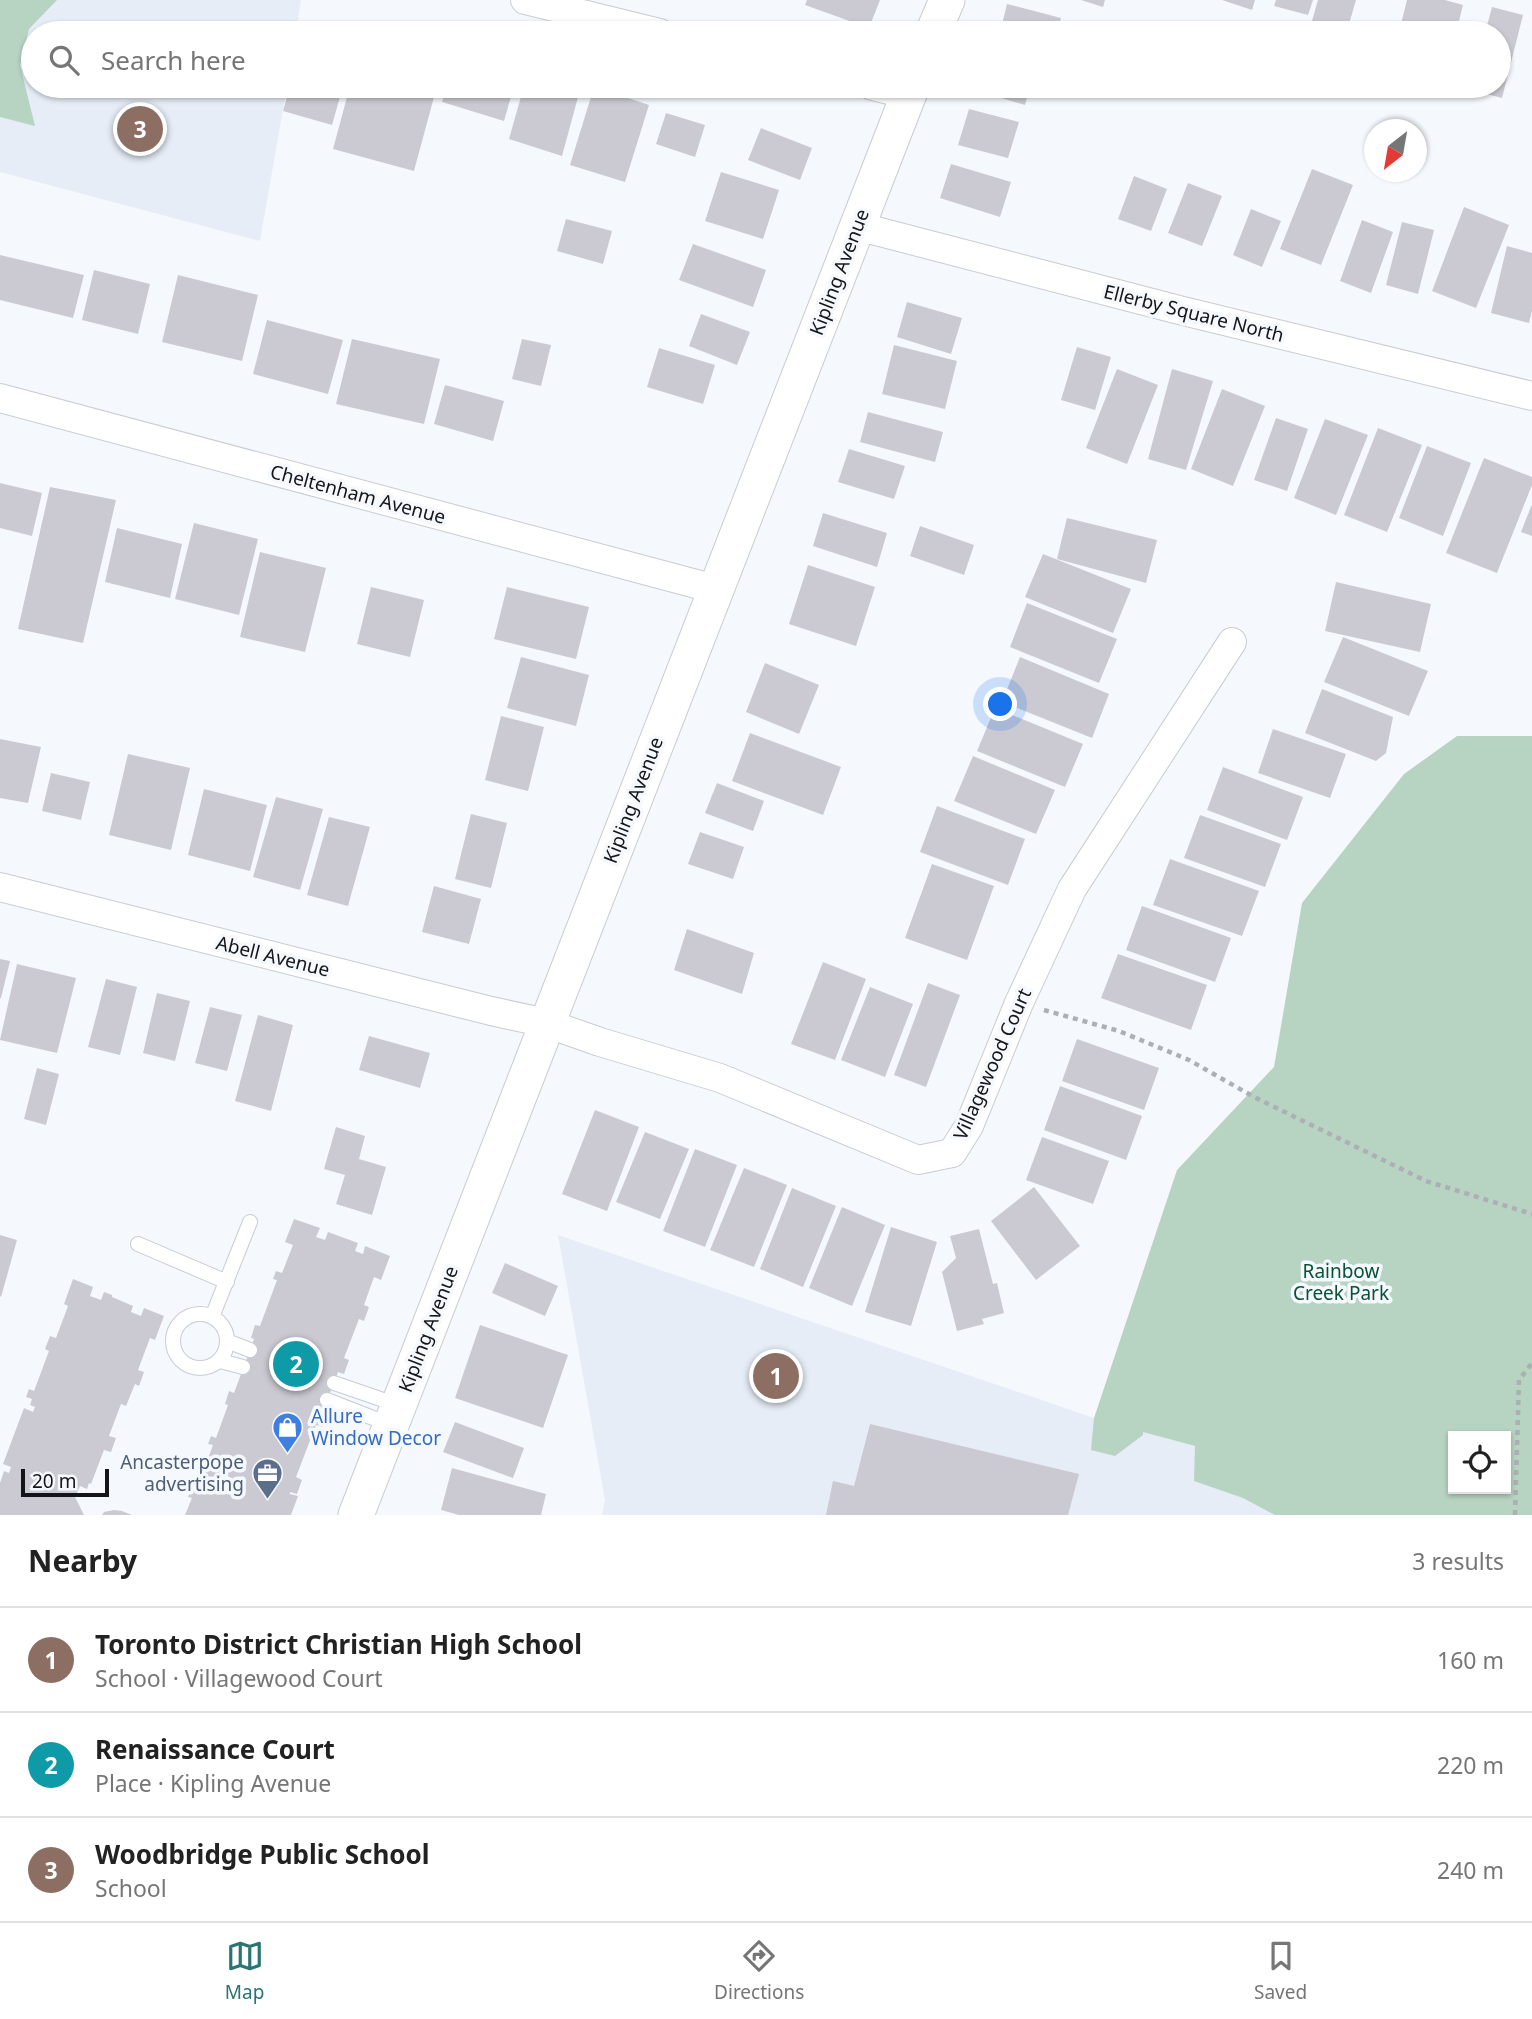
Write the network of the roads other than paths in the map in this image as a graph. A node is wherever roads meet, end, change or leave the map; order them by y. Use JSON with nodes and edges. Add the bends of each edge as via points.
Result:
{"nodes":[{"id":1,"x":525,"y":0,"type":"edge"},
{"id":2,"x":947,"y":0,"type":"edge"},
{"id":3,"x":611,"y":21,"type":"edge"},
{"id":4,"x":938,"y":21,"type":"edge"},
{"id":5,"x":908,"y":98,"type":"edge"},
{"id":6,"x":857,"y":226,"type":"junction"},
{"id":7,"x":1532,"y":396,"type":"edge"},
{"id":8,"x":0,"y":398,"type":"edge"},
{"id":9,"x":715,"y":589,"type":"junction"},
{"id":10,"x":1232,"y":642,"type":"dead end"},
{"id":11,"x":0,"y":887,"type":"edge"},
{"id":12,"x":546,"y":1023,"type":"junction"},
{"id":13,"x":250,"y":1222,"type":"dead end"},
{"id":14,"x":138,"y":1244,"type":"dead end"},
{"id":15,"x":227,"y":1282,"type":"junction"},
{"id":16,"x":212,"y":1317,"type":"junction"},
{"id":17,"x":228,"y":1341,"type":"junction"},
{"id":18,"x":250,"y":1350,"type":"dead end"},
{"id":19,"x":220,"y":1361,"type":"junction"},
{"id":20,"x":243,"y":1367,"type":"dead end"},
{"id":21,"x":334,"y":1383,"type":"dead end"},
{"id":22,"x":327,"y":1400,"type":"dead end"},
{"id":23,"x":395,"y":1415,"type":"junction"},
{"id":24,"x":356,"y":1515,"type":"edge"}],
"edges":[{"from":1,"to":3,"type":"street"},
{"from":2,"to":4,"type":"street"},
{"from":5,"to":6,"type":"street","name":"Kipling Avenue"},
{"from":6,"to":7,"type":"street","name":"Ellerby Square North"},
{"from":6,"to":9,"type":"street","name":"Kipling Avenue"},
{"from":8,"to":9,"type":"street","name":"Cheltenham Avenue"},
{"from":9,"to":12,"type":"street","name":"Kipling Avenue"},
{"from":10,"to":12,"type":"street","name":"Villagewood Court","via":[[1072,889],[1018,1003],[969,1126],[951,1153],[918,1160],[720,1078]]},
{"from":11,"to":12,"type":"street","name":"Abell Avenue"},
{"from":12,"to":23,"type":"street","name":"Kipling Avenue"},
{"from":13,"to":15,"type":"lane"},
{"from":14,"to":15,"type":"lane"},
{"from":15,"to":16,"type":"lane"},
{"from":16,"to":17,"type":"lane","via":[[223,1327]]},
{"from":16,"to":19,"type":"lane","via":[[195,1314],[180,1322],[173,1346],[181,1361],[196,1368]]},
{"from":17,"to":18,"type":"lane"},
{"from":17,"to":19,"type":"lane"},
{"from":19,"to":20,"type":"lane"},
{"from":21,"to":23,"type":"lane"},
{"from":22,"to":23,"type":"lane"},
{"from":23,"to":24,"type":"street","name":"Kipling Avenue"}]}
